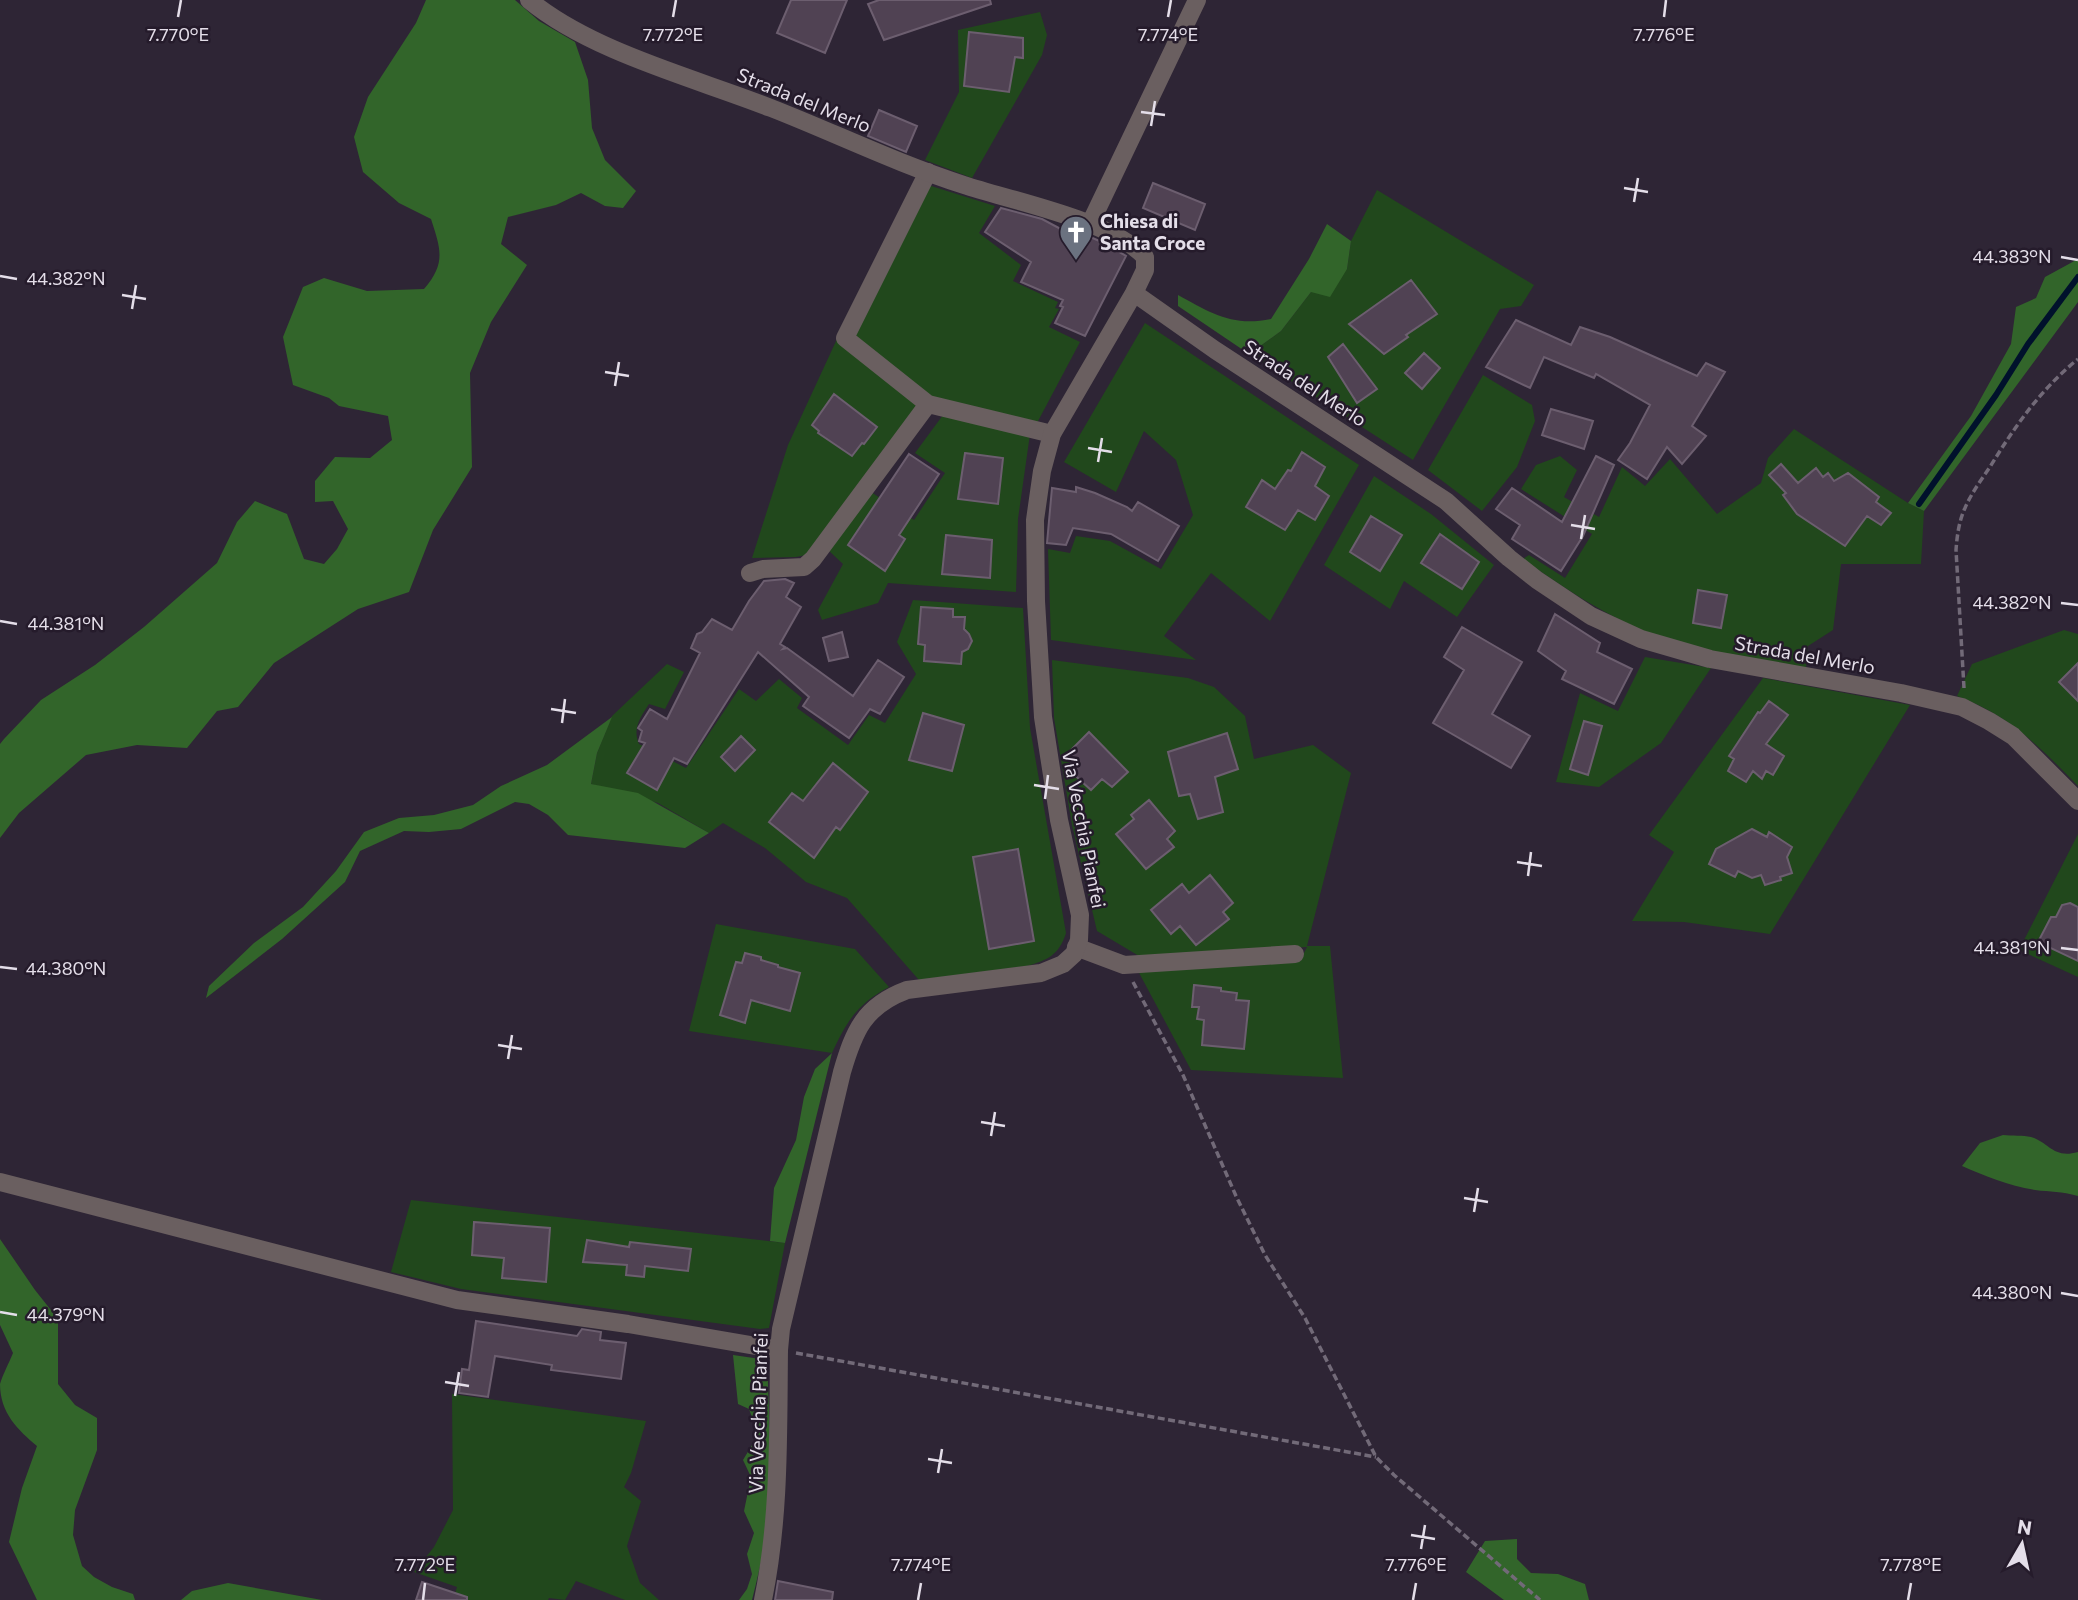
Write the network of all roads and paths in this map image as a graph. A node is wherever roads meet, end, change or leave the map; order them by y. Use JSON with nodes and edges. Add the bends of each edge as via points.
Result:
{"nodes":[{"id":1,"x":529,"y":0,"type":"edge"},
{"id":2,"x":1197,"y":0,"type":"edge"},
{"id":3,"x":928,"y":172,"type":"junction"},
{"id":4,"x":1090,"y":224,"type":"junction"},
{"id":5,"x":1134,"y":293,"type":"junction"},
{"id":6,"x":2078,"y":359,"type":"edge"},
{"id":7,"x":928,"y":404,"type":"junction"},
{"id":8,"x":1052,"y":434,"type":"junction"},
{"id":9,"x":750,"y":573,"type":"dead end"},
{"id":10,"x":1962,"y":707,"type":"junction"},
{"id":11,"x":2078,"y":801,"type":"edge"},
{"id":12,"x":1076,"y":947,"type":"junction"},
{"id":13,"x":1295,"y":954,"type":"dead end"},
{"id":14,"x":1124,"y":965,"type":"junction"},
{"id":15,"x":0,"y":1182,"type":"edge"},
{"id":16,"x":779,"y":1350,"type":"junction"},
{"id":17,"x":1376,"y":1457,"type":"junction"},
{"id":18,"x":763,"y":1600,"type":"edge"},
{"id":19,"x":1540,"y":1600,"type":"edge"}],
"edges":[{"from":1,"to":3,"type":"street","name":"Strada del Merlo","via":[[601,42]]},
{"from":2,"to":4,"type":"street"},
{"from":3,"to":4,"type":"street","name":"Strada del Merlo"},
{"from":3,"to":7,"type":"street","via":[[845,338]]},
{"from":4,"to":5,"type":"street","name":"Strada del Merlo","via":[[1145,257],[1145,270]]},
{"from":5,"to":8,"type":"street","name":"Via Vecchia Pianfei"},
{"from":5,"to":10,"type":"street","name":"Strada del Merlo","via":[[1423,485],[1537,580],[1616,628],[1710,659]]},
{"from":6,"to":10,"type":"path","via":[[2029,408],[1962,515],[1956,550],[1964,658]]},
{"from":7,"to":8,"type":"street"},
{"from":7,"to":9,"type":"street","via":[[804,567]]},
{"from":8,"to":12,"type":"street","name":"Via Vecchia Pianfei","via":[[1035,520],[1036,601],[1046,744],[1080,915]]},
{"from":10,"to":11,"type":"street","name":"Strada del Merlo","via":[[2013,737]]},
{"from":12,"to":14,"type":"street"},
{"from":12,"to":16,"type":"street","name":"Via Vecchia Pianfei","via":[[1063,964],[1041,973],[907,990],[883,1000],[864,1019],[842,1072],[785,1307]]},
{"from":13,"to":14,"type":"street"},
{"from":14,"to":17,"type":"path","via":[[1183,1075],[1265,1255],[1305,1318]]},
{"from":15,"to":16,"type":"street","via":[[457,1300]]},
{"from":16,"to":17,"type":"path"},
{"from":16,"to":18,"type":"street","name":"Via Vecchia Pianfei","via":[[778,1485]]},
{"from":17,"to":19,"type":"path"}]}
